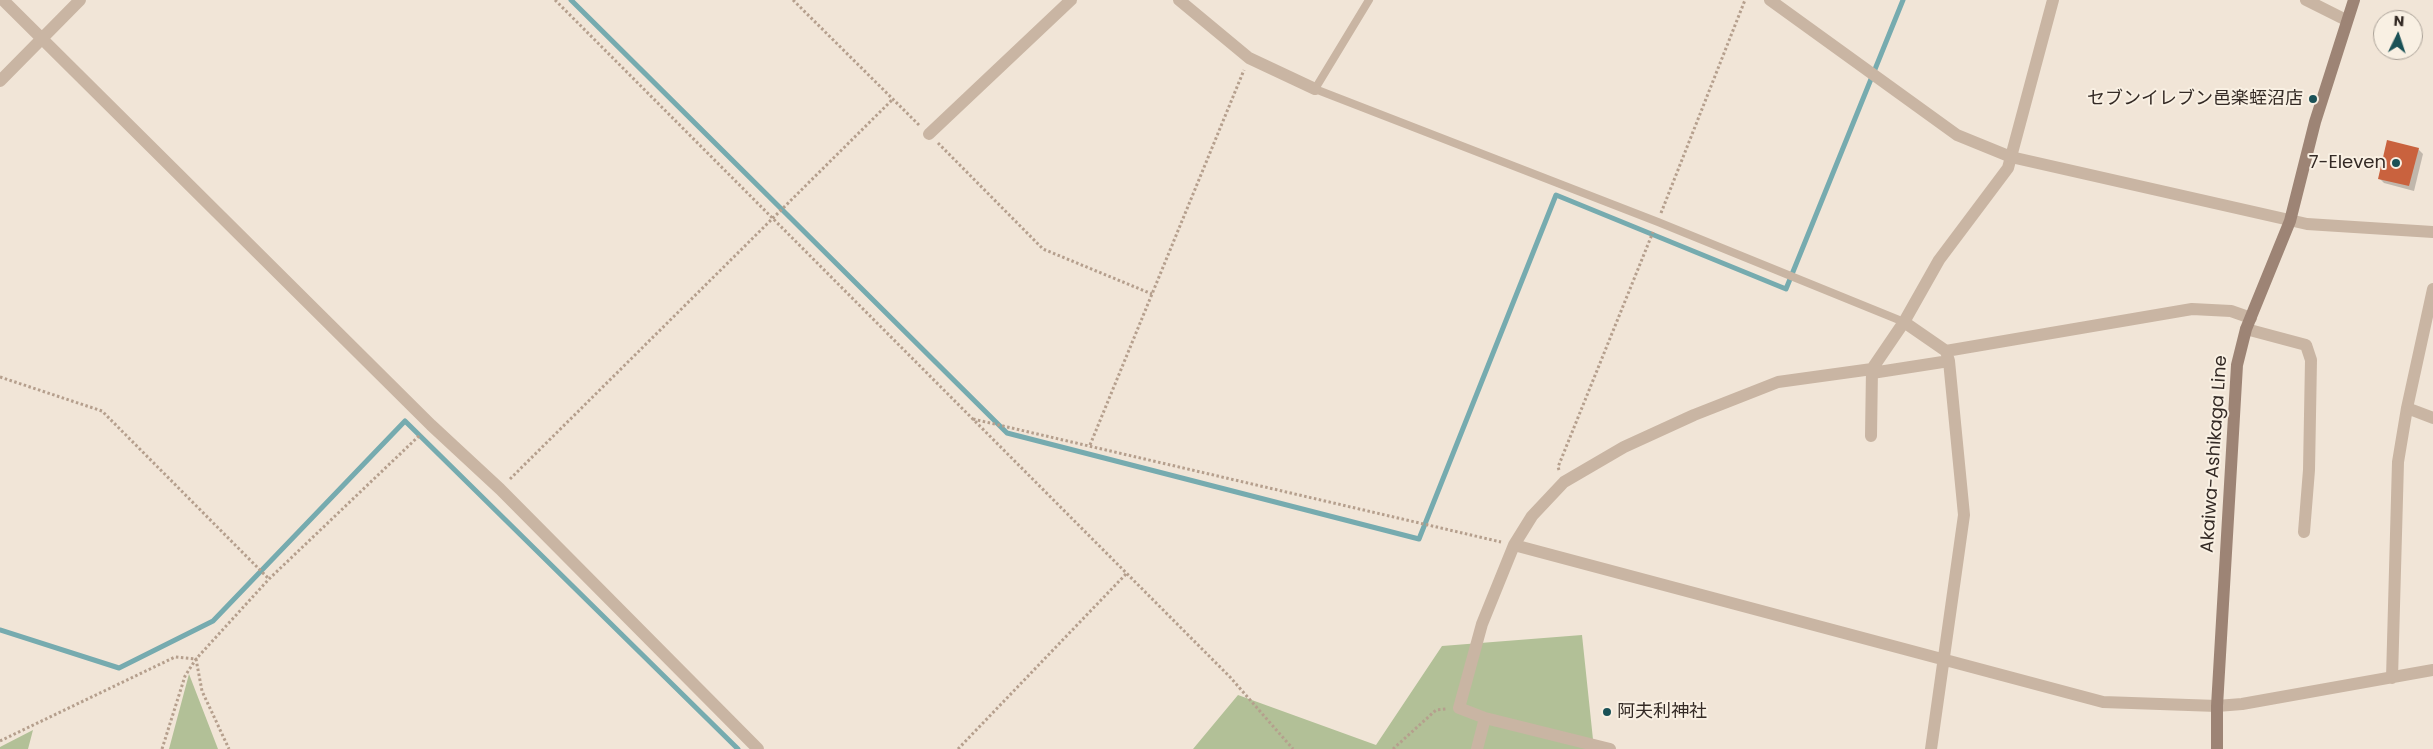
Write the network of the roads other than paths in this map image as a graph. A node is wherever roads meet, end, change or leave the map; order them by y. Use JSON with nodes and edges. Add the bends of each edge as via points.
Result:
{"nodes":[{"id":1,"x":3,"y":0,"type":"edge"},
{"id":2,"x":80,"y":0,"type":"edge"},
{"id":3,"x":1071,"y":0,"type":"edge"},
{"id":4,"x":1369,"y":0,"type":"edge"},
{"id":5,"x":1770,"y":0,"type":"edge"},
{"id":6,"x":2054,"y":0,"type":"edge"},
{"id":7,"x":2306,"y":0,"type":"edge"},
{"id":8,"x":2354,"y":0,"type":"edge"},
{"id":9,"x":1181,"y":1,"type":"edge"},
{"id":10,"x":2346,"y":20,"type":"junction"},
{"id":11,"x":42,"y":39,"type":"junction"},
{"id":12,"x":0,"y":81,"type":"edge"},
{"id":13,"x":1315,"y":89,"type":"junction"},
{"id":14,"x":929,"y":134,"type":"road end"},
{"id":15,"x":2011,"y":157,"type":"junction"},
{"id":16,"x":2290,"y":221,"type":"junction"},
{"id":17,"x":2433,"y":232,"type":"edge"},
{"id":18,"x":2433,"y":289,"type":"edge"},
{"id":19,"x":1904,"y":322,"type":"junction"},
{"id":20,"x":2248,"y":323,"type":"junction"},
{"id":21,"x":1947,"y":356,"type":"junction"},
{"id":22,"x":1872,"y":371,"type":"junction"},
{"id":23,"x":2407,"y":408,"type":"junction"},
{"id":24,"x":2433,"y":418,"type":"edge"},
{"id":25,"x":1871,"y":436,"type":"dead end"},
{"id":26,"x":2304,"y":532,"type":"dead end"},
{"id":27,"x":1514,"y":545,"type":"junction"},
{"id":28,"x":1944,"y":660,"type":"junction"},
{"id":29,"x":2433,"y":670,"type":"edge"},
{"id":30,"x":2392,"y":678,"type":"junction"},
{"id":31,"x":2217,"y":706,"type":"junction"},
{"id":32,"x":1484,"y":718,"type":"junction"},
{"id":33,"x":758,"y":749,"type":"edge"},
{"id":34,"x":1477,"y":749,"type":"edge"},
{"id":35,"x":1610,"y":749,"type":"edge"},
{"id":36,"x":1931,"y":749,"type":"edge"},
{"id":37,"x":2217,"y":749,"type":"edge"}],
"edges":[{"from":1,"to":11,"type":"street"},
{"from":2,"to":11,"type":"street"},
{"from":3,"to":14,"type":"street"},
{"from":4,"to":13,"type":"lane"},
{"from":5,"to":15,"type":"street","via":[[1958,135]]},
{"from":6,"to":15,"type":"street"},
{"from":7,"to":10,"type":"street"},
{"from":8,"to":10,"type":"main road","name":"Akaiwa-Ashikaga Line"},
{"from":9,"to":13,"type":"street","via":[[1249,58]]},
{"from":10,"to":16,"type":"main road","name":"Akaiwa-Ashikaga Line"},
{"from":11,"to":12,"type":"street"},
{"from":11,"to":33,"type":"street","via":[[431,425],[500,489]]},
{"from":13,"to":19,"type":"lane"},
{"from":15,"to":16,"type":"street"},
{"from":15,"to":19,"type":"street","via":[[2008,168],[1939,260]]},
{"from":16,"to":17,"type":"street"},
{"from":16,"to":20,"type":"main road","name":"Akaiwa-Ashikaga Line"},
{"from":18,"to":23,"type":"street"},
{"from":19,"to":21,"type":"street"},
{"from":19,"to":22,"type":"street"},
{"from":20,"to":21,"type":"street","via":[[2231,311],[2192,308]]},
{"from":20,"to":26,"type":"street","via":[[2306,345],[2311,360],[2310,470]]},
{"from":20,"to":31,"type":"main road","name":"Akaiwa-Ashikaga Line","via":[[2234,390]]},
{"from":21,"to":22,"type":"street"},
{"from":21,"to":28,"type":"street","via":[[1964,515]]},
{"from":22,"to":25,"type":"street"},
{"from":22,"to":27,"type":"street","via":[[1778,382],[1624,447],[1564,482],[1532,516]]},
{"from":23,"to":24,"type":"street"},
{"from":23,"to":30,"type":"street","via":[[2398,462]]},
{"from":27,"to":28,"type":"street"},
{"from":27,"to":32,"type":"street","via":[[1482,624],[1460,708]]},
{"from":28,"to":31,"type":"street","via":[[2103,702]]},
{"from":28,"to":36,"type":"street"},
{"from":29,"to":30,"type":"street"},
{"from":30,"to":31,"type":"street"},
{"from":31,"to":37,"type":"main road","name":"Akaiwa-Ashikaga Line"},
{"from":32,"to":34,"type":"street"},
{"from":32,"to":35,"type":"street"}]}
